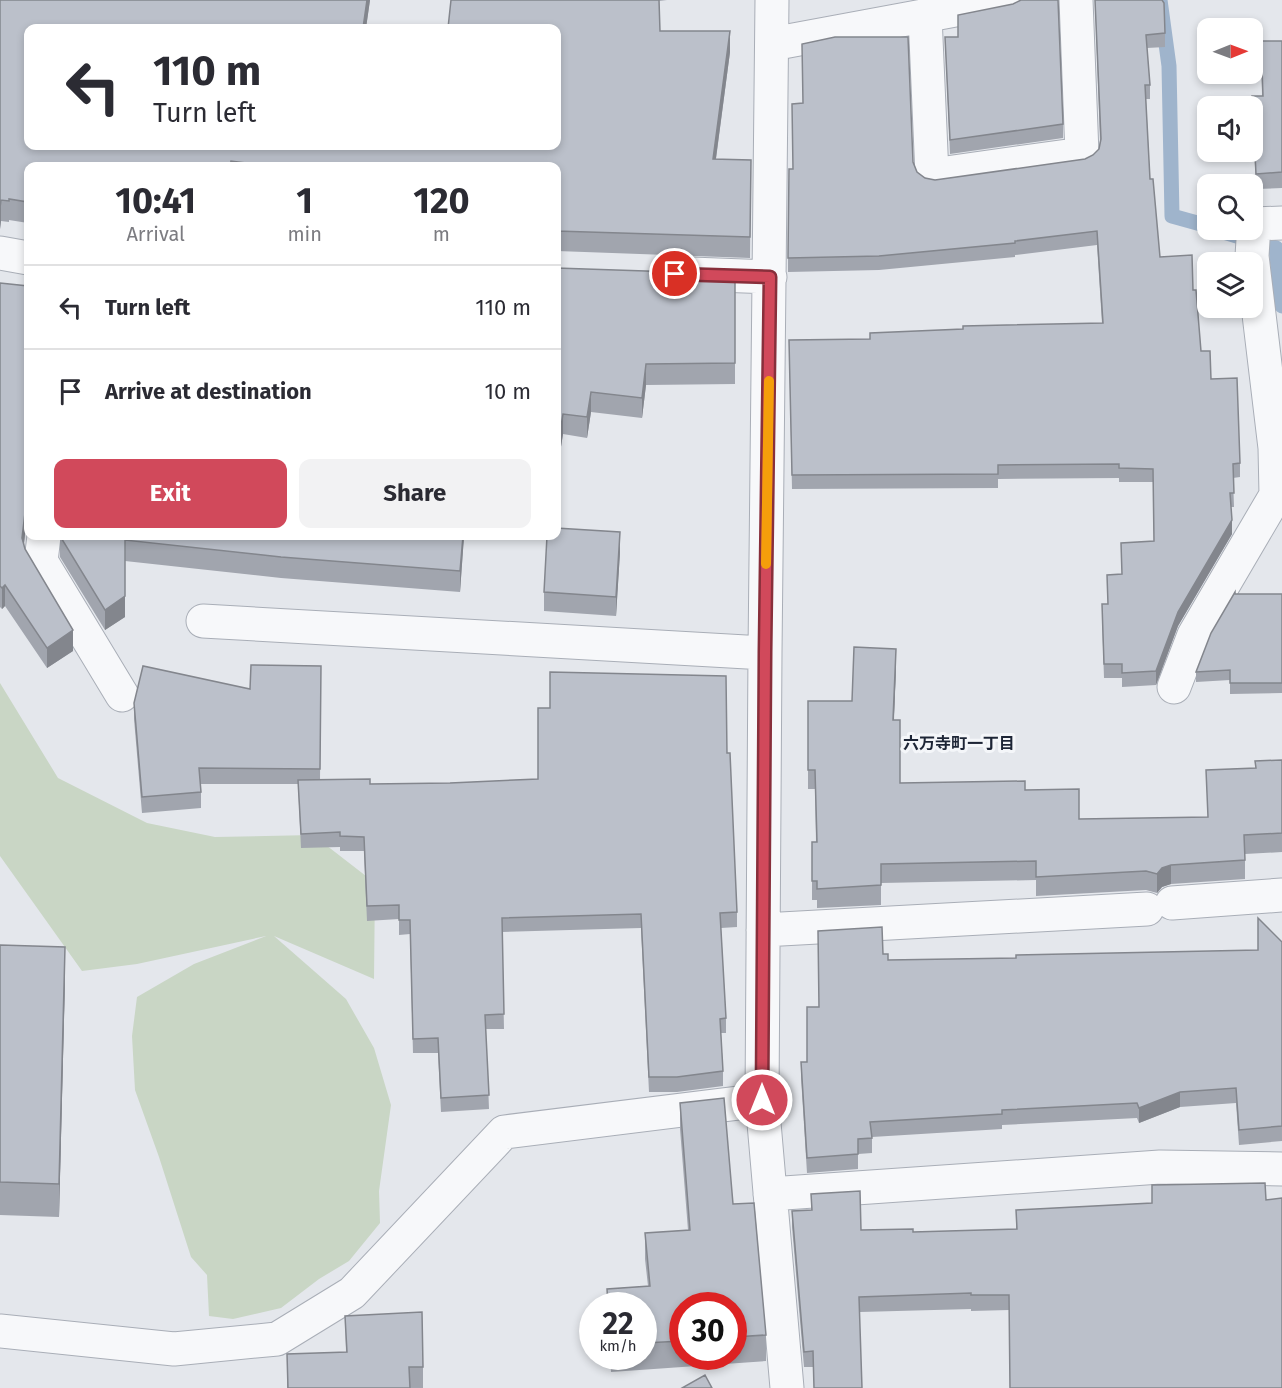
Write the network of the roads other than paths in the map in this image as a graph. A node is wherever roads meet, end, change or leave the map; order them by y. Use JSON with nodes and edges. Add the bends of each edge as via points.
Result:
{"nodes":[{"id":1,"x":772,"y":0,"type":"edge"},
{"id":2,"x":1009,"y":0,"type":"edge"},
{"id":3,"x":1076,"y":0,"type":"edge"},
{"id":4,"x":925,"y":16,"type":"junction"},
{"id":5,"x":772,"y":44,"type":"junction"},
{"id":6,"x":1282,"y":223,"type":"edge"},
{"id":7,"x":0,"y":253,"type":"edge"},
{"id":8,"x":24,"y":257,"type":"edge"},
{"id":9,"x":663,"y":273,"type":"edge"},
{"id":10,"x":770,"y":277,"type":"junction"},
{"id":11,"x":1271,"y":520,"type":"edge"},
{"id":12,"x":44,"y":540,"type":"edge"},
{"id":13,"x":203,"y":621,"type":"dead end"},
{"id":14,"x":765,"y":653,"type":"junction"},
{"id":15,"x":1174,"y":687,"type":"dead end"},
{"id":16,"x":122,"y":695,"type":"dead end"},
{"id":17,"x":1282,"y":895,"type":"edge"},
{"id":18,"x":763,"y":930,"type":"junction"},
{"id":19,"x":762,"y":1100,"type":"junction"},
{"id":20,"x":1282,"y":1169,"type":"edge"},
{"id":21,"x":770,"y":1194,"type":"junction"},
{"id":22,"x":0,"y":1331,"type":"edge"},
{"id":23,"x":786,"y":1388,"type":"edge"}],
"edges":[{"from":1,"to":5,"type":"street"},
{"from":2,"to":4,"type":"street"},
{"from":3,"to":4,"type":"street","via":[[1082,154],[932,175]]},
{"from":4,"to":5,"type":"street"},
{"from":5,"to":10,"type":"street"},
{"from":6,"to":11,"type":"street","via":[[1254,224],[1252,256],[1275,448],[1276,495]]},
{"from":7,"to":8,"type":"street"},
{"from":9,"to":10,"type":"street"},
{"from":10,"to":14,"type":"street"},
{"from":11,"to":15,"type":"street","via":[[1194,634]]},
{"from":12,"to":16,"type":"street","via":[[41,561]]},
{"from":13,"to":14,"type":"street"},
{"from":14,"to":18,"type":"street"},
{"from":17,"to":18,"type":"street"},
{"from":18,"to":19,"type":"street"},
{"from":19,"to":21,"type":"street"},
{"from":19,"to":22,"type":"street","via":[[504,1132],[352,1293],[277,1339],[174,1349]]},
{"from":20,"to":21,"type":"street","via":[[1160,1167]]},
{"from":21,"to":23,"type":"street"}]}
